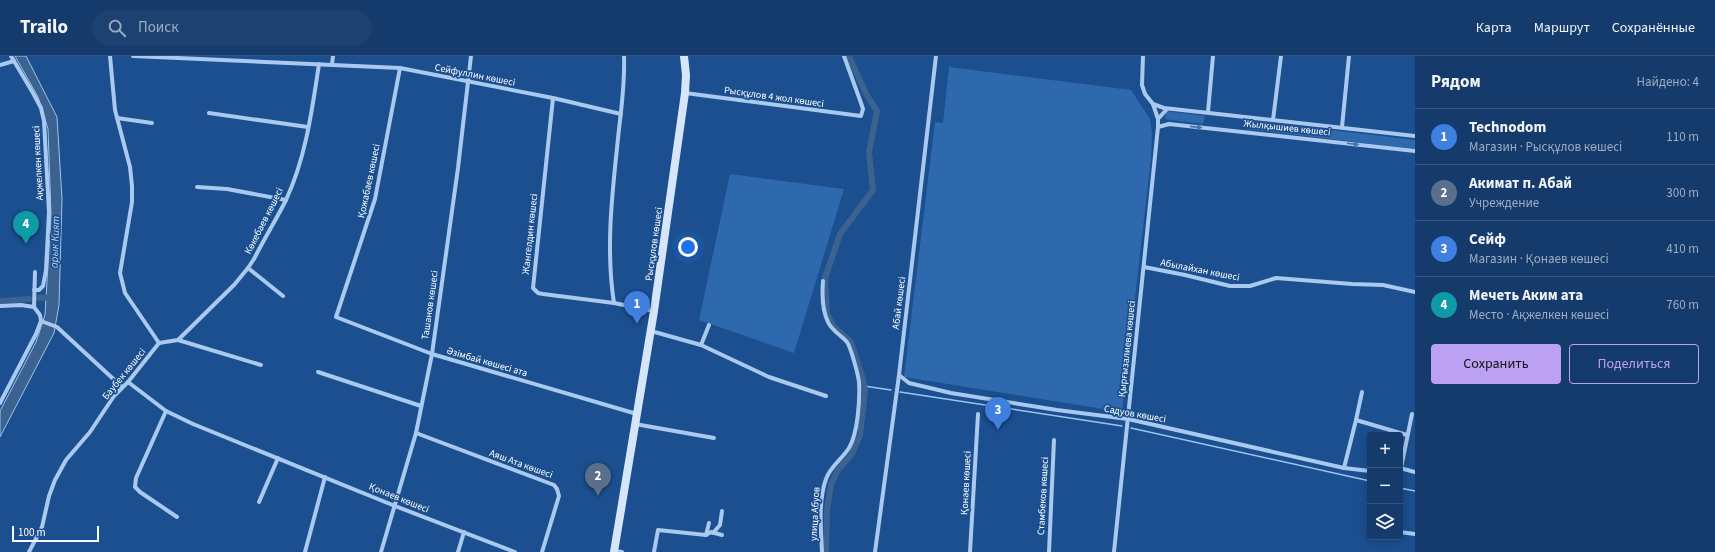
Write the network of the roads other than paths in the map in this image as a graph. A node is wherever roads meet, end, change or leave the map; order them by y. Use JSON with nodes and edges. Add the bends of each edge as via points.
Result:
{"nodes":[{"id":1,"x":11,"y":56,"type":"edge"},
{"id":2,"x":110,"y":56,"type":"edge"},
{"id":3,"x":133,"y":56,"type":"edge"},
{"id":4,"x":333,"y":56,"type":"edge"},
{"id":5,"x":471,"y":56,"type":"edge"},
{"id":6,"x":624,"y":56,"type":"edge"},
{"id":7,"x":684,"y":56,"type":"edge"},
{"id":8,"x":844,"y":56,"type":"edge"},
{"id":9,"x":936,"y":56,"type":"edge"},
{"id":10,"x":1143,"y":56,"type":"edge"},
{"id":11,"x":1213,"y":56,"type":"edge"},
{"id":12,"x":1281,"y":56,"type":"edge"},
{"id":13,"x":1349,"y":56,"type":"edge"},
{"id":14,"x":14,"y":61,"type":"junction"},
{"id":15,"x":319,"y":64,"type":"junction"},
{"id":16,"x":332,"y":64,"type":"junction"},
{"id":17,"x":0,"y":65,"type":"edge"},
{"id":18,"x":400,"y":68,"type":"junction"},
{"id":19,"x":468,"y":82,"type":"junction"},
{"id":20,"x":685,"y":93,"type":"junction"},
{"id":21,"x":553,"y":98,"type":"junction"},
{"id":22,"x":1153,"y":104,"type":"junction"},
{"id":23,"x":1167,"y":109,"type":"junction"},
{"id":24,"x":1208,"y":112,"type":"junction"},
{"id":25,"x":209,"y":113,"type":"dead end"},
{"id":26,"x":621,"y":114,"type":"junction"},
{"id":27,"x":116,"y":118,"type":"junction"},
{"id":28,"x":1158,"y":119,"type":"junction"},
{"id":29,"x":1273,"y":120,"type":"junction"},
{"id":30,"x":152,"y":123,"type":"dead end"},
{"id":31,"x":308,"y":126,"type":"junction"},
{"id":32,"x":1158,"y":127,"type":"junction"},
{"id":33,"x":1342,"y":127,"type":"junction"},
{"id":34,"x":1415,"y":136,"type":"edge"},
{"id":35,"x":1415,"y":151,"type":"edge"},
{"id":36,"x":197,"y":187,"type":"dead end"},
{"id":37,"x":286,"y":200,"type":"junction"},
{"id":38,"x":248,"y":268,"type":"junction"},
{"id":39,"x":1144,"y":268,"type":"junction"},
{"id":40,"x":35,"y":272,"type":"dead end"},
{"id":41,"x":823,"y":281,"type":"dead end"},
{"id":42,"x":34,"y":290,"type":"junction"},
{"id":43,"x":1415,"y":292,"type":"edge"},
{"id":44,"x":283,"y":296,"type":"dead end"},
{"id":45,"x":614,"y":303,"type":"junction"},
{"id":46,"x":0,"y":306,"type":"edge"},
{"id":47,"x":34,"y":307,"type":"junction"},
{"id":48,"x":654,"y":311,"type":"junction"},
{"id":49,"x":336,"y":317,"type":"joint"},
{"id":50,"x":41,"y":321,"type":"junction"},
{"id":51,"x":710,"y":325,"type":"dead end"},
{"id":52,"x":651,"y":331,"type":"junction"},
{"id":53,"x":178,"y":340,"type":"junction"},
{"id":54,"x":159,"y":343,"type":"junction"},
{"id":55,"x":701,"y":346,"type":"junction"},
{"id":56,"x":432,"y":354,"type":"junction"},
{"id":57,"x":261,"y":365,"type":"dead end"},
{"id":58,"x":318,"y":372,"type":"dead end"},
{"id":59,"x":899,"y":375,"type":"junction"},
{"id":60,"x":128,"y":382,"type":"junction"},
{"id":61,"x":122,"y":387,"type":"junction"},
{"id":62,"x":1362,"y":392,"type":"dead end"},
{"id":63,"x":826,"y":396,"type":"dead end"},
{"id":64,"x":0,"y":403,"type":"edge"},
{"id":65,"x":421,"y":406,"type":"junction"},
{"id":66,"x":166,"y":411,"type":"junction"},
{"id":67,"x":637,"y":414,"type":"junction"},
{"id":68,"x":978,"y":414,"type":"dead end"},
{"id":69,"x":1412,"y":414,"type":"dead end"},
{"id":70,"x":1128,"y":419,"type":"junction"},
{"id":71,"x":1356,"y":420,"type":"junction"},
{"id":72,"x":635,"y":424,"type":"junction"},
{"id":73,"x":416,"y":433,"type":"junction"},
{"id":74,"x":1407,"y":435,"type":"junction"},
{"id":75,"x":714,"y":438,"type":"dead end"},
{"id":76,"x":1054,"y":440,"type":"dead end"},
{"id":77,"x":1403,"y":454,"type":"edge"},
{"id":78,"x":278,"y":458,"type":"junction"},
{"id":79,"x":1344,"y":468,"type":"junction"},
{"id":80,"x":1403,"y":469,"type":"edge"},
{"id":81,"x":1367,"y":471,"type":"edge"},
{"id":82,"x":1415,"y":472,"type":"edge"},
{"id":83,"x":325,"y":477,"type":"junction"},
{"id":84,"x":259,"y":502,"type":"dead end"},
{"id":85,"x":395,"y":506,"type":"junction"},
{"id":86,"x":722,"y":511,"type":"dead end"},
{"id":87,"x":177,"y":517,"type":"dead end"},
{"id":88,"x":709,"y":523,"type":"dead end"},
{"id":89,"x":464,"y":532,"type":"junction"},
{"id":90,"x":1403,"y":532,"type":"edge"},
{"id":91,"x":713,"y":533,"type":"junction"},
{"id":92,"x":1415,"y":534,"type":"edge"},
{"id":93,"x":706,"y":535,"type":"junction"},
{"id":94,"x":722,"y":535,"type":"dead end"},
{"id":95,"x":29,"y":552,"type":"edge"},
{"id":96,"x":304,"y":552,"type":"edge"},
{"id":97,"x":381,"y":552,"type":"edge"},
{"id":98,"x":458,"y":552,"type":"edge"},
{"id":99,"x":515,"y":552,"type":"edge"},
{"id":100,"x":542,"y":552,"type":"edge"},
{"id":101,"x":617,"y":552,"type":"edge"},
{"id":102,"x":654,"y":552,"type":"edge"},
{"id":103,"x":822,"y":552,"type":"edge"},
{"id":104,"x":875,"y":552,"type":"edge"},
{"id":105,"x":970,"y":552,"type":"edge"},
{"id":106,"x":1049,"y":552,"type":"edge"},
{"id":107,"x":1114,"y":552,"type":"edge"}],
"edges":[{"from":1,"to":14,"type":"street","name":"Ақжелкен көшесі"},
{"from":2,"to":27,"type":"street","name":"Баубек көшесі"},
{"from":3,"to":15,"type":"street","name":"Сейфуллин көшесі"},
{"from":4,"to":16,"type":"street"},
{"from":5,"to":19,"type":"street","name":"Ташанов көшесі"},
{"from":6,"to":26,"type":"street","via":[[625,80]]},
{"from":7,"to":20,"type":"main road","name":"Рысқұлов көшесі"},
{"from":8,"to":20,"type":"street","name":"Рысқұлов 4 жол көшесі","via":[[863,110],[861,116]]},
{"from":9,"to":59,"type":"street","name":"Абай көшесі"},
{"from":10,"to":22,"type":"street","via":[[1142,85]]},
{"from":11,"to":24,"type":"street"},
{"from":12,"to":29,"type":"street"},
{"from":13,"to":33,"type":"street"},
{"from":14,"to":17,"type":"street"},
{"from":14,"to":42,"type":"street","name":"Ақжелкен көшесі","via":[[40,108],[46,141],[49,212],[46,270],[43,286]]},
{"from":15,"to":16,"type":"street","name":"Сейфуллин көшесі"},
{"from":15,"to":31,"type":"street","name":"Көкебаев көшесі"},
{"from":16,"to":18,"type":"street","name":"Сейфуллин көшесі"},
{"from":18,"to":19,"type":"street","name":"Сейфуллин көшесі"},
{"from":18,"to":49,"type":"street","name":"Қожабаев көшесі","via":[[375,199]]},
{"from":19,"to":21,"type":"street","name":"Сейфуллин көшесі"},
{"from":19,"to":56,"type":"street","name":"Ташанов көшесі"},
{"from":20,"to":48,"type":"main road","name":"Рысқұлов көшесі"},
{"from":21,"to":26,"type":"street","name":"Сейфуллин көшесі"},
{"from":21,"to":45,"type":"street","name":"Жангелдин көшесі","via":[[533,288],[543,294]]},
{"from":22,"to":23,"type":"street","name":"Жылқышиев көшесі"},
{"from":22,"to":28,"type":"street"},
{"from":23,"to":24,"type":"street","name":"Жылқышиев көшесі"},
{"from":23,"to":28,"type":"street"},
{"from":24,"to":29,"type":"street","name":"Жылқышиев көшесі"},
{"from":25,"to":31,"type":"street"},
{"from":26,"to":45,"type":"street","via":[[609,257]]},
{"from":27,"to":30,"type":"street"},
{"from":27,"to":54,"type":"street","name":"Баубек көшесі","via":[[130,167],[132,186],[132,202],[120,273],[125,293]]},
{"from":28,"to":32,"type":"street"},
{"from":29,"to":33,"type":"street","name":"Жылқышиев көшесі"},
{"from":31,"to":37,"type":"street","name":"Көкебаев көшесі","via":[[304,150]]},
{"from":32,"to":35,"type":"street","name":"Жылқышиев көшесі","one_way":true,"via":[[1169,124]]},
{"from":32,"to":39,"type":"street"},
{"from":33,"to":34,"type":"street","name":"Жылқышиев көшесі"},
{"from":36,"to":37,"type":"street"},
{"from":37,"to":38,"type":"street","name":"Көкебаев көшесі"},
{"from":38,"to":44,"type":"street"},
{"from":38,"to":53,"type":"street","name":"Көкебаев көшесі"},
{"from":39,"to":43,"type":"street","name":"Абылайхан көшесі","via":[[1230,286],[1250,286],[1276,278],[1383,285]]},
{"from":39,"to":70,"type":"street","name":"Қырғызалиева көшесі"},
{"from":40,"to":42,"type":"street"},
{"from":41,"to":103,"type":"street","name":"улица Абуов","via":[[825,316],[829,324],[850,346],[859,381],[852,440],[828,473],[824,487]]},
{"from":42,"to":47,"type":"street"},
{"from":45,"to":48,"type":"street","name":"Жангелдин көшесі"},
{"from":46,"to":47,"type":"street"},
{"from":47,"to":50,"type":"street"},
{"from":48,"to":52,"type":"main road","name":"Рысқұлов көшесі"},
{"from":49,"to":56,"type":"street","name":"Әзімбай көшесі ата"},
{"from":50,"to":61,"type":"street","via":[[57,327]]},
{"from":50,"to":64,"type":"street"},
{"from":51,"to":55,"type":"street"},
{"from":52,"to":55,"type":"street"},
{"from":52,"to":67,"type":"main road","name":"Рысқұлов көшесі"},
{"from":53,"to":54,"type":"street"},
{"from":53,"to":57,"type":"street"},
{"from":54,"to":60,"type":"street","name":"Баубек көшесі"},
{"from":55,"to":63,"type":"street","via":[[769,377]]},
{"from":56,"to":65,"type":"street","name":"Ташанов көшесі"},
{"from":56,"to":67,"type":"street","name":"Әзімбай көшесі ата"},
{"from":58,"to":65,"type":"street"},
{"from":59,"to":70,"type":"street","name":"Садуов көшесі","via":[[908,383],[951,393]]},
{"from":59,"to":104,"type":"street","name":"Абай көшесі"},
{"from":60,"to":61,"type":"street","name":"Баубек көшесі"},
{"from":60,"to":66,"type":"street","name":"Қонаев көшесі"},
{"from":61,"to":95,"type":"street","name":"Баубек көшесі","via":[[66,460],[49,496],[42,527]]},
{"from":62,"to":71,"type":"street"},
{"from":65,"to":73,"type":"street","name":"Ташанов көшесі"},
{"from":66,"to":78,"type":"street","name":"Қонаев көшесі"},
{"from":66,"to":87,"type":"street","via":[[136,478],[135,487]]},
{"from":67,"to":72,"type":"main road","name":"Рысқұлов көшесі"},
{"from":68,"to":105,"type":"street","name":"Қонаев көшесі"},
{"from":69,"to":74,"type":"street"},
{"from":70,"to":79,"type":"street","name":"Садуов көшесі"},
{"from":70,"to":107,"type":"street","name":"Қырғызалиева көшесі"},
{"from":71,"to":74,"type":"street"},
{"from":71,"to":79,"type":"street"},
{"from":72,"to":75,"type":"street"},
{"from":72,"to":101,"type":"main road","name":"Рысқұлов көшесі"},
{"from":73,"to":85,"type":"street","name":"Ташанов көшесі"},
{"from":73,"to":100,"type":"street","name":"Аяш Ата көшесі","via":[[554,485],[559,496]]},
{"from":74,"to":77,"type":"street"},
{"from":76,"to":106,"type":"street","name":"Стамбеков көшесі"},
{"from":78,"to":83,"type":"street","name":"Қонаев көшесі"},
{"from":78,"to":84,"type":"street"},
{"from":79,"to":81,"type":"street","name":"Садуов көшесі"},
{"from":80,"to":82,"type":"street"},
{"from":83,"to":85,"type":"street","name":"Қонаев көшесі"},
{"from":83,"to":96,"type":"street"},
{"from":85,"to":89,"type":"street","name":"Қонаев көшесі"},
{"from":85,"to":97,"type":"street","name":"Ташанов көшесі"},
{"from":86,"to":91,"type":"street","via":[[720,525]]},
{"from":88,"to":93,"type":"street"},
{"from":89,"to":98,"type":"street"},
{"from":89,"to":99,"type":"street","name":"Қонаев көшесі"},
{"from":90,"to":92,"type":"street"},
{"from":91,"to":93,"type":"street"},
{"from":91,"to":94,"type":"street"},
{"from":93,"to":102,"type":"street","via":[[658,530]]}]}
